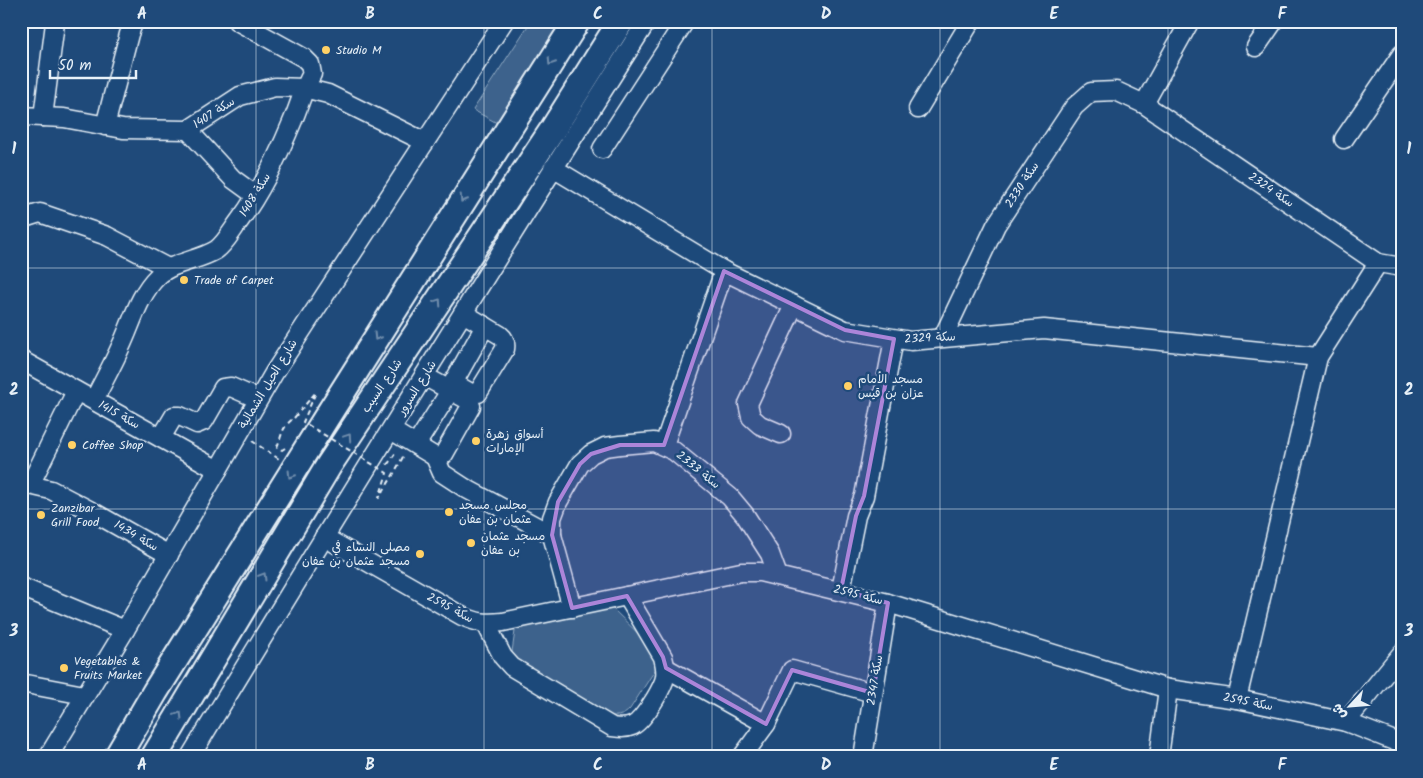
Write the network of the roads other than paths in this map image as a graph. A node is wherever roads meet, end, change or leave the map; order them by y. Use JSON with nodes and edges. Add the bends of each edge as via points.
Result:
{"nodes":[{"id":1,"x":134,"y":21,"type":"edge"},
{"id":2,"x":237,"y":21,"type":"edge"},
{"id":3,"x":504,"y":21,"type":"edge"},
{"id":4,"x":577,"y":21,"type":"edge"},
{"id":5,"x":621,"y":21,"type":"edge"},
{"id":6,"x":647,"y":21,"type":"edge"},
{"id":7,"x":685,"y":21,"type":"edge"},
{"id":8,"x":971,"y":21,"type":"edge"},
{"id":9,"x":1190,"y":21,"type":"edge"},
{"id":10,"x":1274,"y":21,"type":"edge"},
{"id":11,"x":55,"y":23,"type":"dead end"},
{"id":12,"x":1256,"y":47,"type":"dead end"},
{"id":13,"x":1402,"y":54,"type":"edge"},
{"id":14,"x":304,"y":88,"type":"junction"},
{"id":15,"x":1144,"y":104,"type":"junction"},
{"id":16,"x":918,"y":109,"type":"dead end"},
{"id":17,"x":21,"y":116,"type":"edge"},
{"id":18,"x":43,"y":117,"type":"junction"},
{"id":19,"x":105,"y":126,"type":"junction"},
{"id":20,"x":188,"y":130,"type":"junction"},
{"id":21,"x":1344,"y":139,"type":"dead end"},
{"id":22,"x":425,"y":142,"type":"junction"},
{"id":23,"x":602,"y":149,"type":"dead end"},
{"id":24,"x":553,"y":168,"type":"junction"},
{"id":25,"x":255,"y":195,"type":"junction"},
{"id":26,"x":21,"y":219,"type":"edge"},
{"id":27,"x":1378,"y":263,"type":"junction"},
{"id":28,"x":1402,"y":267,"type":"edge"},
{"id":29,"x":168,"y":268,"type":"junction"},
{"id":30,"x":724,"y":271,"type":"junction"},
{"id":31,"x":794,"y":305,"type":"junction"},
{"id":32,"x":463,"y":313,"type":"junction"},
{"id":33,"x":485,"y":326,"type":"junction"},
{"id":34,"x":943,"y":338,"type":"junction"},
{"id":35,"x":894,"y":339,"type":"junction"},
{"id":36,"x":1318,"y":357,"type":"junction"},
{"id":37,"x":21,"y":360,"type":"edge"},
{"id":38,"x":426,"y":373,"type":"junction"},
{"id":39,"x":451,"y":387,"type":"junction"},
{"id":40,"x":76,"y":391,"type":"junction"},
{"id":41,"x":258,"y":399,"type":"junction"},
{"id":42,"x":94,"y":400,"type":"junction"},
{"id":43,"x":391,"y":430,"type":"junction"},
{"id":44,"x":781,"y":434,"type":"dead end"},
{"id":45,"x":161,"y":438,"type":"junction"},
{"id":46,"x":664,"y":445,"type":"junction"},
{"id":47,"x":410,"y":449,"type":"junction"},
{"id":48,"x":435,"y":456,"type":"junction"},
{"id":49,"x":218,"y":470,"type":"junction"},
{"id":50,"x":26,"y":484,"type":"edge"},
{"id":51,"x":552,"y":536,"type":"junction"},
{"id":52,"x":324,"y":537,"type":"junction"},
{"id":53,"x":168,"y":555,"type":"junction"},
{"id":54,"x":778,"y":576,"type":"junction"},
{"id":55,"x":21,"y":587,"type":"edge"},
{"id":56,"x":841,"y":590,"type":"junction"},
{"id":57,"x":627,"y":596,"type":"junction"},
{"id":58,"x":888,"y":602,"type":"junction"},
{"id":59,"x":572,"y":608,"type":"junction"},
{"id":60,"x":486,"y":624,"type":"junction"},
{"id":61,"x":125,"y":630,"type":"junction"},
{"id":62,"x":1402,"y":653,"type":"edge"},
{"id":63,"x":666,"y":668,"type":"junction"},
{"id":64,"x":21,"y":683,"type":"edge"},
{"id":65,"x":1168,"y":689,"type":"junction"},
{"id":66,"x":873,"y":694,"type":"junction"},
{"id":67,"x":84,"y":695,"type":"junction"},
{"id":68,"x":1237,"y":700,"type":"junction"},
{"id":69,"x":1346,"y":722,"type":"junction"},
{"id":70,"x":766,"y":724,"type":"junction"},
{"id":71,"x":1402,"y":744,"type":"edge"},
{"id":72,"x":48,"y":757,"type":"edge"},
{"id":73,"x":117,"y":757,"type":"edge"},
{"id":74,"x":154,"y":757,"type":"edge"},
{"id":75,"x":190,"y":757,"type":"edge"},
{"id":76,"x":742,"y":757,"type":"edge"},
{"id":77,"x":863,"y":757,"type":"edge"},
{"id":78,"x":1159,"y":757,"type":"edge"}],
"edges":[{"from":1,"to":19,"type":"street"},
{"from":2,"to":14,"type":"street","name":"سكة 1408","via":[[304,58],[310,64],[312,74]]},
{"from":3,"to":22,"type":"street","name":"شارع الحيل الشمالية"},
{"from":4,"to":73,"type":"highway","one_way":true},
{"from":74,"to":5,"type":"highway","name":"شارع السيب","one_way":true,"via":[[329,465],[548,137]]},
{"from":6,"to":24,"type":"street","name":"شارع السرور"},
{"from":7,"to":23,"type":"street"},
{"from":8,"to":16,"type":"street"},
{"from":9,"to":15,"type":"street"},
{"from":10,"to":12,"type":"street"},
{"from":11,"to":18,"type":"street"},
{"from":13,"to":21,"type":"street"},
{"from":14,"to":20,"type":"street","name":"سكة 1407","via":[[276,87],[240,96]]},
{"from":14,"to":22,"type":"street","name":"سكة 1407","via":[[328,94]]},
{"from":14,"to":25,"type":"street","name":"سكة 1408","via":[[294,119]]},
{"from":15,"to":27,"type":"street","name":"سكة 2324"},
{"from":15,"to":34,"type":"street","name":"سكة 2330","via":[[1116,91],[1092,92],[1074,107],[996,225]]},
{"from":17,"to":18,"type":"street","name":"سكة 1407"},
{"from":18,"to":19,"type":"street","name":"سكة 1407"},
{"from":19,"to":20,"type":"street","name":"سكة 1407"},
{"from":20,"to":25,"type":"street","via":[[233,179]]},
{"from":22,"to":41,"type":"street","name":"شارع الحيل الشمالية"},
{"from":24,"to":30,"type":"street","name":"سكة 2329"},
{"from":24,"to":32,"type":"street","name":"شارع السرور"},
{"from":25,"to":29,"type":"street","name":"سكة 1408","via":[[218,249]]},
{"from":26,"to":29,"type":"street","via":[[40,213],[107,236]]},
{"from":27,"to":28,"type":"street","name":"سكة 2324"},
{"from":27,"to":36,"type":"street"},
{"from":29,"to":42,"type":"street","name":"سكة 1408","via":[[159,274],[143,295],[122,346]]},
{"from":30,"to":31,"type":"street","name":"سكة 2329"},
{"from":30,"to":46,"type":"street"},
{"from":31,"to":35,"type":"street","name":"سكة 2329","via":[[845,330]]},
{"from":31,"to":44,"type":"street","via":[[748,404],[751,417],[760,425]]},
{"from":32,"to":33,"type":"street"},
{"from":32,"to":38,"type":"street","name":"شارع السرور"},
{"from":33,"to":39,"type":"street"},
{"from":33,"to":39,"type":"street","via":[[504,338],[505,349],[478,392]]},
{"from":34,"to":35,"type":"street","name":"سكة 2329","via":[[911,342]]},
{"from":34,"to":36,"type":"street","name":"سكة 2329","via":[[1044,329]]},
{"from":35,"to":56,"type":"street","via":[[864,496],[856,516]]},
{"from":36,"to":68,"type":"street"},
{"from":37,"to":40,"type":"street","name":"سكة 1415"},
{"from":38,"to":39,"type":"street"},
{"from":38,"to":43,"type":"street","name":"شارع السرور"},
{"from":39,"to":47,"type":"street"},
{"from":39,"to":48,"type":"street","via":[[468,400],[471,409],[443,457]]},
{"from":40,"to":42,"type":"street","name":"سكة 1415"},
{"from":40,"to":50,"type":"street"},
{"from":41,"to":45,"type":"street","via":[[227,387],[221,391],[204,421],[197,424],[174,416]]},
{"from":41,"to":49,"type":"street","name":"شارع الحيل الشمالية"},
{"from":42,"to":45,"type":"street","name":"سكة 1415"},
{"from":43,"to":47,"type":"street"},
{"from":43,"to":52,"type":"street","name":"شارع السرور"},
{"from":45,"to":49,"type":"street","name":"سكة 1415"},
{"from":46,"to":51,"type":"street","name":"سكة 2333","via":[[644,442],[605,448],[591,454],[580,464],[558,502],[552,518]]},
{"from":46,"to":54,"type":"street","name":"سكة 2333","via":[[730,497],[758,534]]},
{"from":47,"to":48,"type":"street"},
{"from":48,"to":51,"type":"street","via":[[442,473]]},
{"from":49,"to":53,"type":"street","name":"شارع الحيل الشمالية"},
{"from":50,"to":53,"type":"street","name":"سكة 1434","via":[[51,490]]},
{"from":51,"to":59,"type":"street","name":"سكة 2333"},
{"from":52,"to":60,"type":"street","name":"سكة 2595","via":[[462,616]]},
{"from":52,"to":75,"type":"street","name":"شارع السرور"},
{"from":53,"to":61,"type":"street","name":"شارع الحيل الشمالية"},
{"from":54,"to":56,"type":"street","name":"سكة 2595"},
{"from":54,"to":57,"type":"street","name":"سكة 2595","via":[[741,572]]},
{"from":55,"to":61,"type":"street"},
{"from":56,"to":58,"type":"street","name":"سكة 2595"},
{"from":57,"to":59,"type":"street","name":"سكة 2595"},
{"from":57,"to":63,"type":"street","via":[[663,657]]},
{"from":58,"to":65,"type":"street","name":"سكة 2595"},
{"from":58,"to":66,"type":"street","name":"سكة 2347"},
{"from":59,"to":60,"type":"street","name":"سكة 2595"},
{"from":60,"to":63,"type":"street","via":[[503,657],[512,667],[612,727],[632,726],[640,721],[664,680]]},
{"from":61,"to":67,"type":"street","name":"شارع الحيل الشمالية"},
{"from":62,"to":69,"type":"street"},
{"from":63,"to":70,"type":"street"},
{"from":64,"to":67,"type":"street"},
{"from":65,"to":68,"type":"street","name":"سكة 2595"},
{"from":65,"to":78,"type":"street"},
{"from":66,"to":70,"type":"street","via":[[792,670]]},
{"from":66,"to":77,"type":"street","name":"سكة 2347"},
{"from":67,"to":72,"type":"street","name":"شارع الحيل الشمالية"},
{"from":68,"to":69,"type":"street","name":"سكة 2595"},
{"from":69,"to":71,"type":"street","name":"سكة 2595"},
{"from":70,"to":76,"type":"street"}]}
